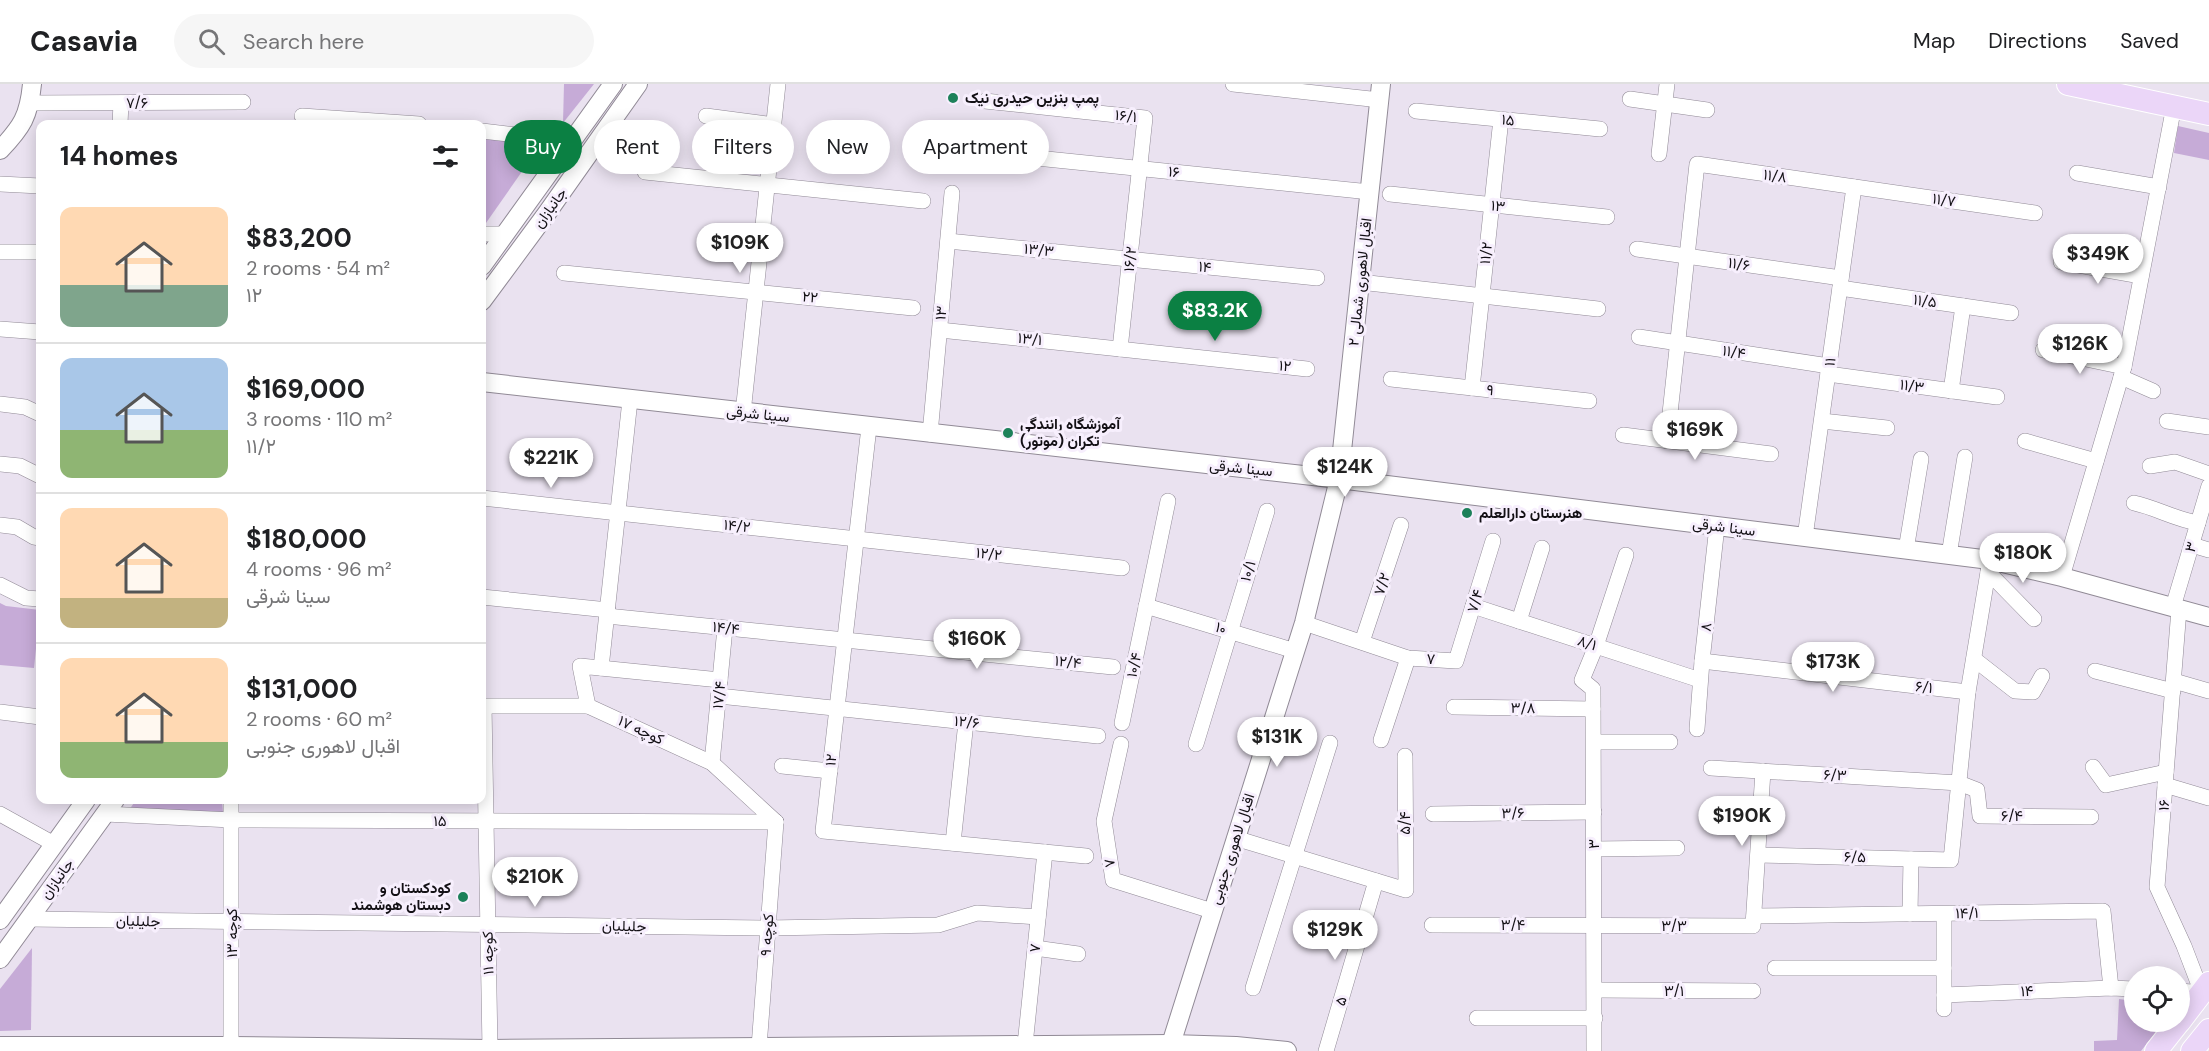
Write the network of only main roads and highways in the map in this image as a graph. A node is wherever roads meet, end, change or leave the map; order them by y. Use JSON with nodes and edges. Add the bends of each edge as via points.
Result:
{"nodes":[{"id":1,"x":2068,"y":84,"type":"edge"},
{"id":2,"x":2209,"y":114,"type":"edge"},
{"id":3,"x":2206,"y":988,"type":"edge"},
{"id":4,"x":2190,"y":1008,"type":"edge"},
{"id":5,"x":2209,"y":1030,"type":"edge"},
{"id":6,"x":2171,"y":1032,"type":"edge"},
{"id":7,"x":2156,"y":1051,"type":"edge"},
{"id":8,"x":2192,"y":1051,"type":"edge"}],
"edges":[{"from":1,"to":2,"type":"main road"},
{"from":3,"to":4,"type":"main road"},
{"from":5,"to":8,"type":"main road"},
{"from":6,"to":7,"type":"main road"}]}
